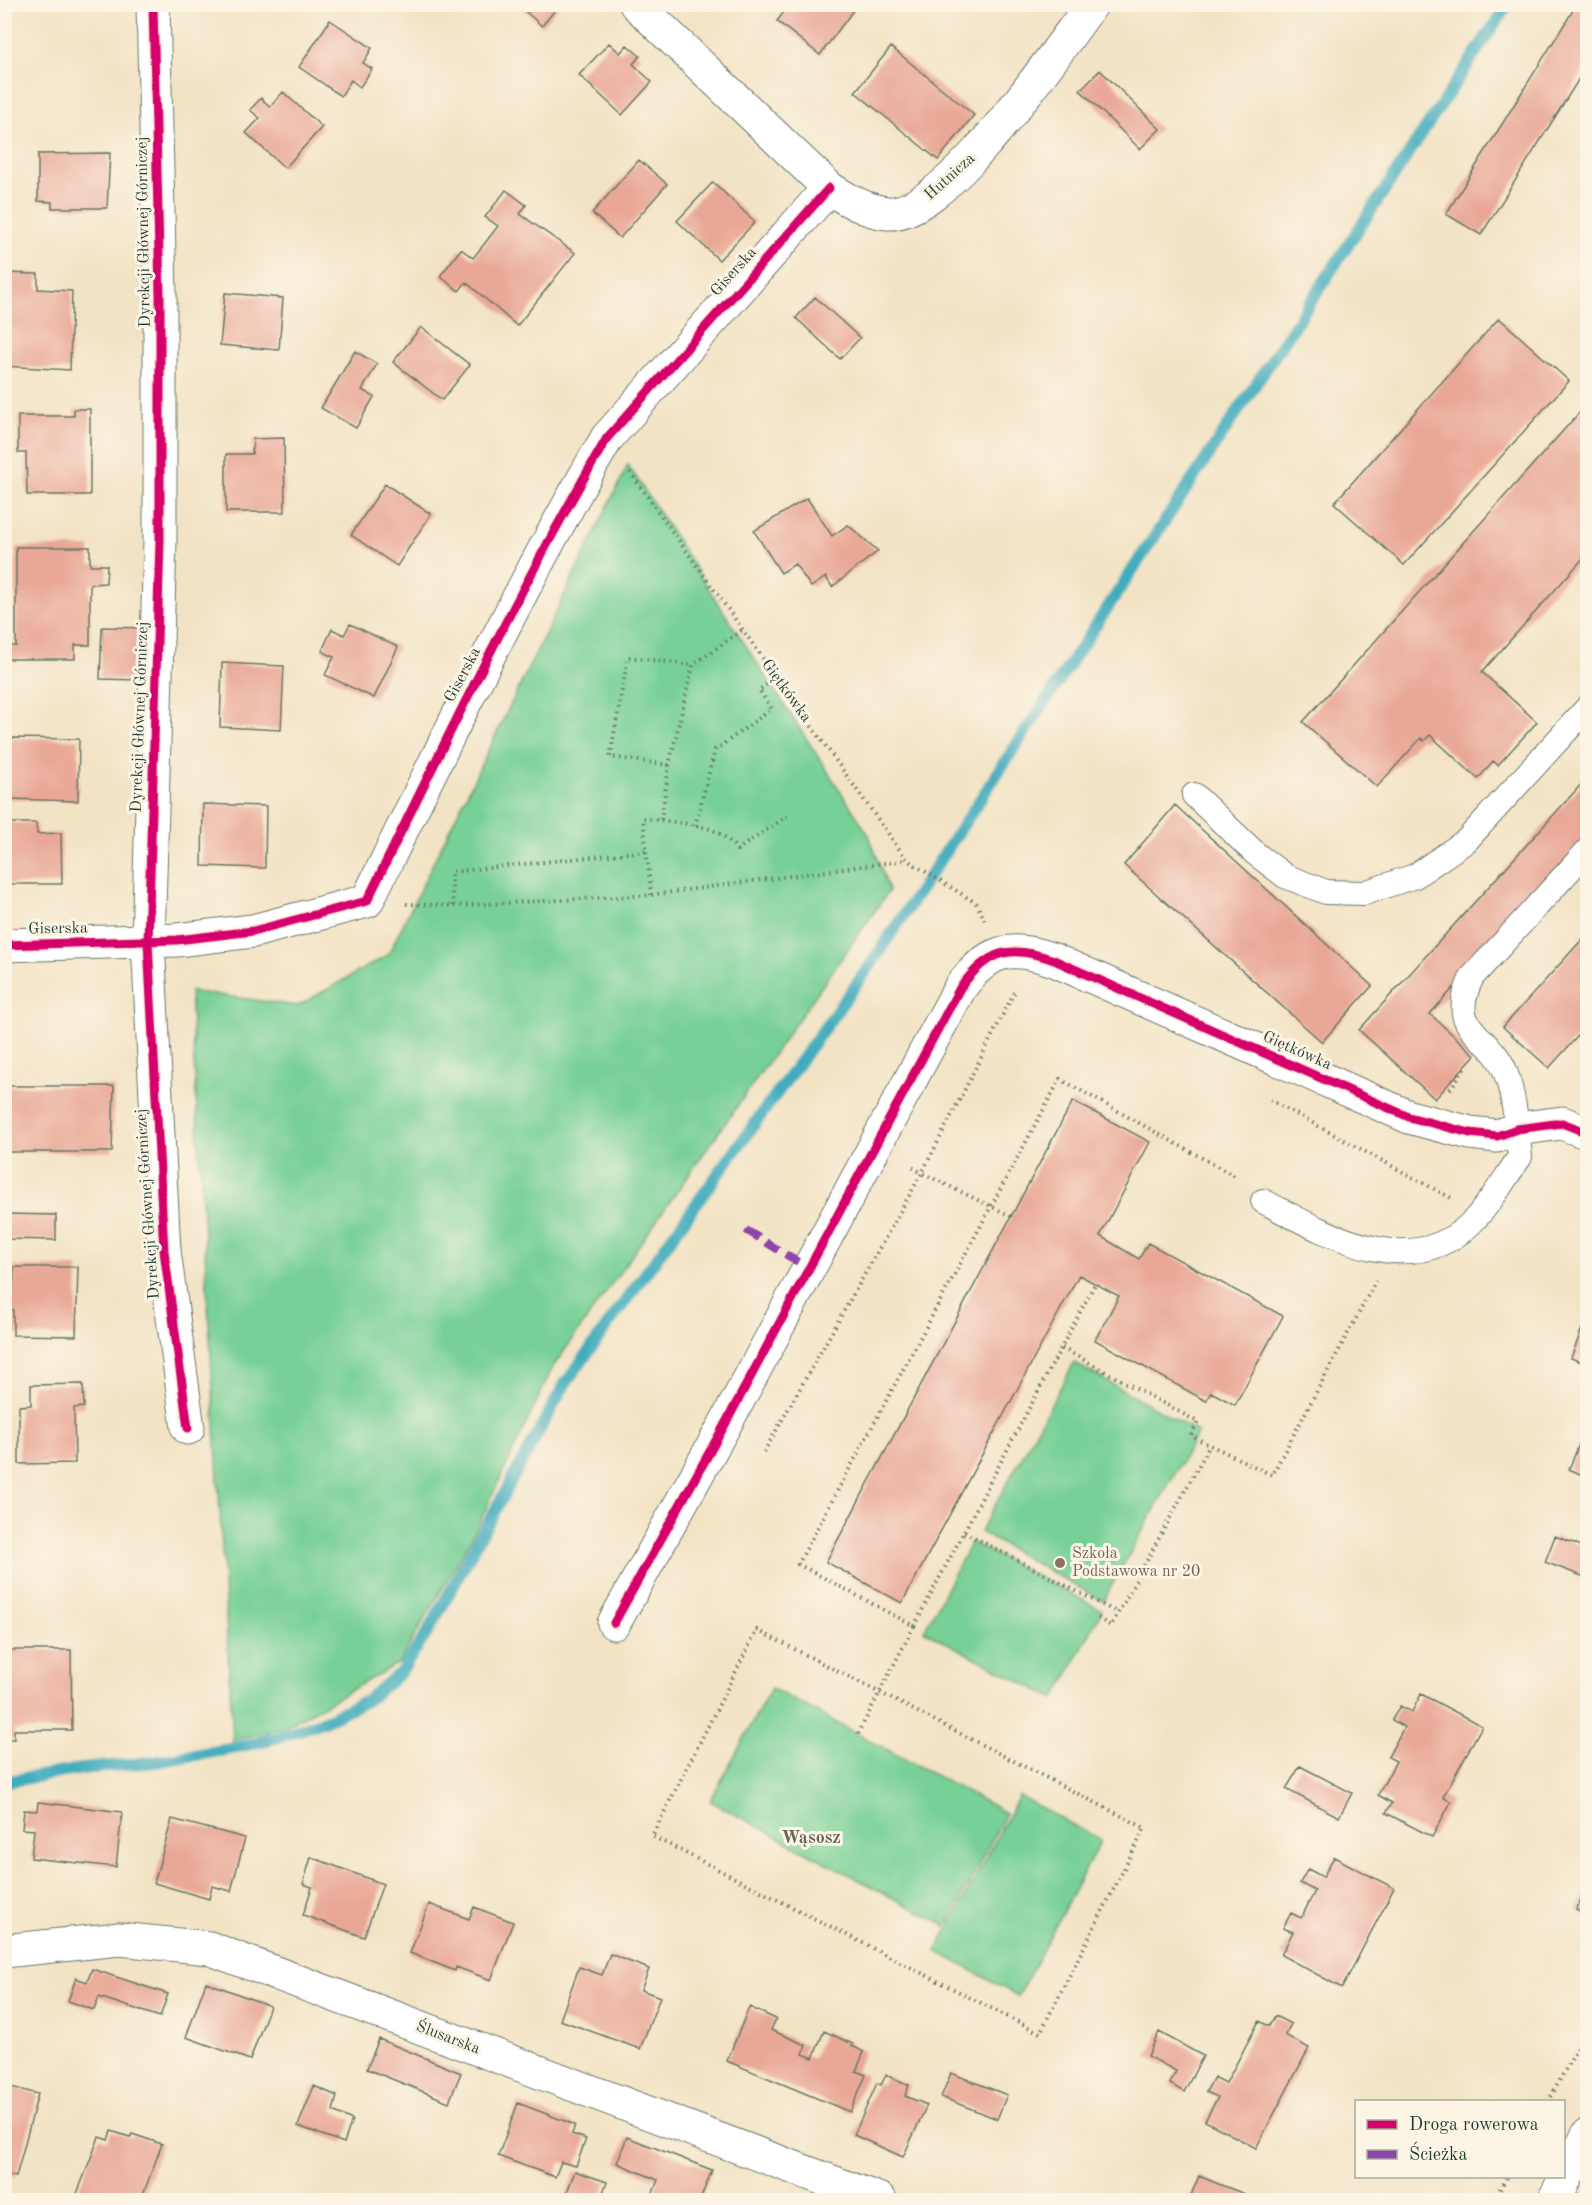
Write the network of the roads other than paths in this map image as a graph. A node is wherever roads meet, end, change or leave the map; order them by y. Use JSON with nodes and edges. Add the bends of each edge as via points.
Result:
{"nodes":[{"id":1,"x":153,"y":4,"type":"edge"},
{"id":2,"x":636,"y":4,"type":"edge"},
{"id":3,"x":1092,"y":4,"type":"edge"},
{"id":4,"x":829,"y":188,"type":"junction"},
{"id":5,"x":1587,"y":707,"type":"edge"},
{"id":6,"x":1194,"y":795,"type":"dead end"},
{"id":7,"x":1587,"y":850,"type":"edge"},
{"id":8,"x":148,"y":942,"type":"junction"},
{"id":9,"x":4,"y":945,"type":"edge"},
{"id":10,"x":1517,"y":1129,"type":"junction"},
{"id":11,"x":1587,"y":1133,"type":"edge"},
{"id":12,"x":1263,"y":1201,"type":"road end"},
{"id":13,"x":188,"y":1428,"type":"dead end"},
{"id":14,"x":614,"y":1623,"type":"dead end"},
{"id":15,"x":4,"y":1951,"type":"edge"},
{"id":16,"x":1587,"y":2135,"type":"edge"},
{"id":17,"x":879,"y":2200,"type":"edge"},
{"id":18,"x":1554,"y":2200,"type":"edge"}],
"edges":[{"from":1,"to":8,"type":"street","name":"Dyrekcji Głównej Górniczej","via":[[160,296],[160,541]]},
{"from":2,"to":4,"type":"street","name":"Hutnicza"},
{"from":3,"to":4,"type":"street","name":"Hutnicza","via":[[984,146],[927,200],[911,209],[888,213],[847,200]]},
{"from":4,"to":8,"type":"street","name":"Giserska","via":[[607,438],[449,735],[367,901],[253,931]]},
{"from":5,"to":6,"type":"lane","via":[[1466,841],[1415,876],[1364,893],[1326,892],[1285,876]]},
{"from":7,"to":10,"type":"lane","via":[[1472,977],[1463,996],[1466,1021],[1504,1069]]},
{"from":8,"to":9,"type":"street","name":"Giserska"},
{"from":8,"to":13,"type":"street","name":"Dyrekcji Głównej Górniczej","via":[[164,1251]]},
{"from":10,"to":11,"type":"street","name":"Giętkówka","via":[[1562,1123]]},
{"from":10,"to":12,"type":"lane","via":[[1520,1157],[1469,1225],[1433,1248],[1382,1251],[1325,1234]]},
{"from":10,"to":14,"type":"street","name":"Giętkówka","via":[[1497,1136],[1409,1117],[1054,960],[995,939],[960,988]]},
{"from":15,"to":17,"type":"street","name":"Ślusarska","via":[[119,1939],[209,1948]]},
{"from":16,"to":18,"type":"street"}]}
